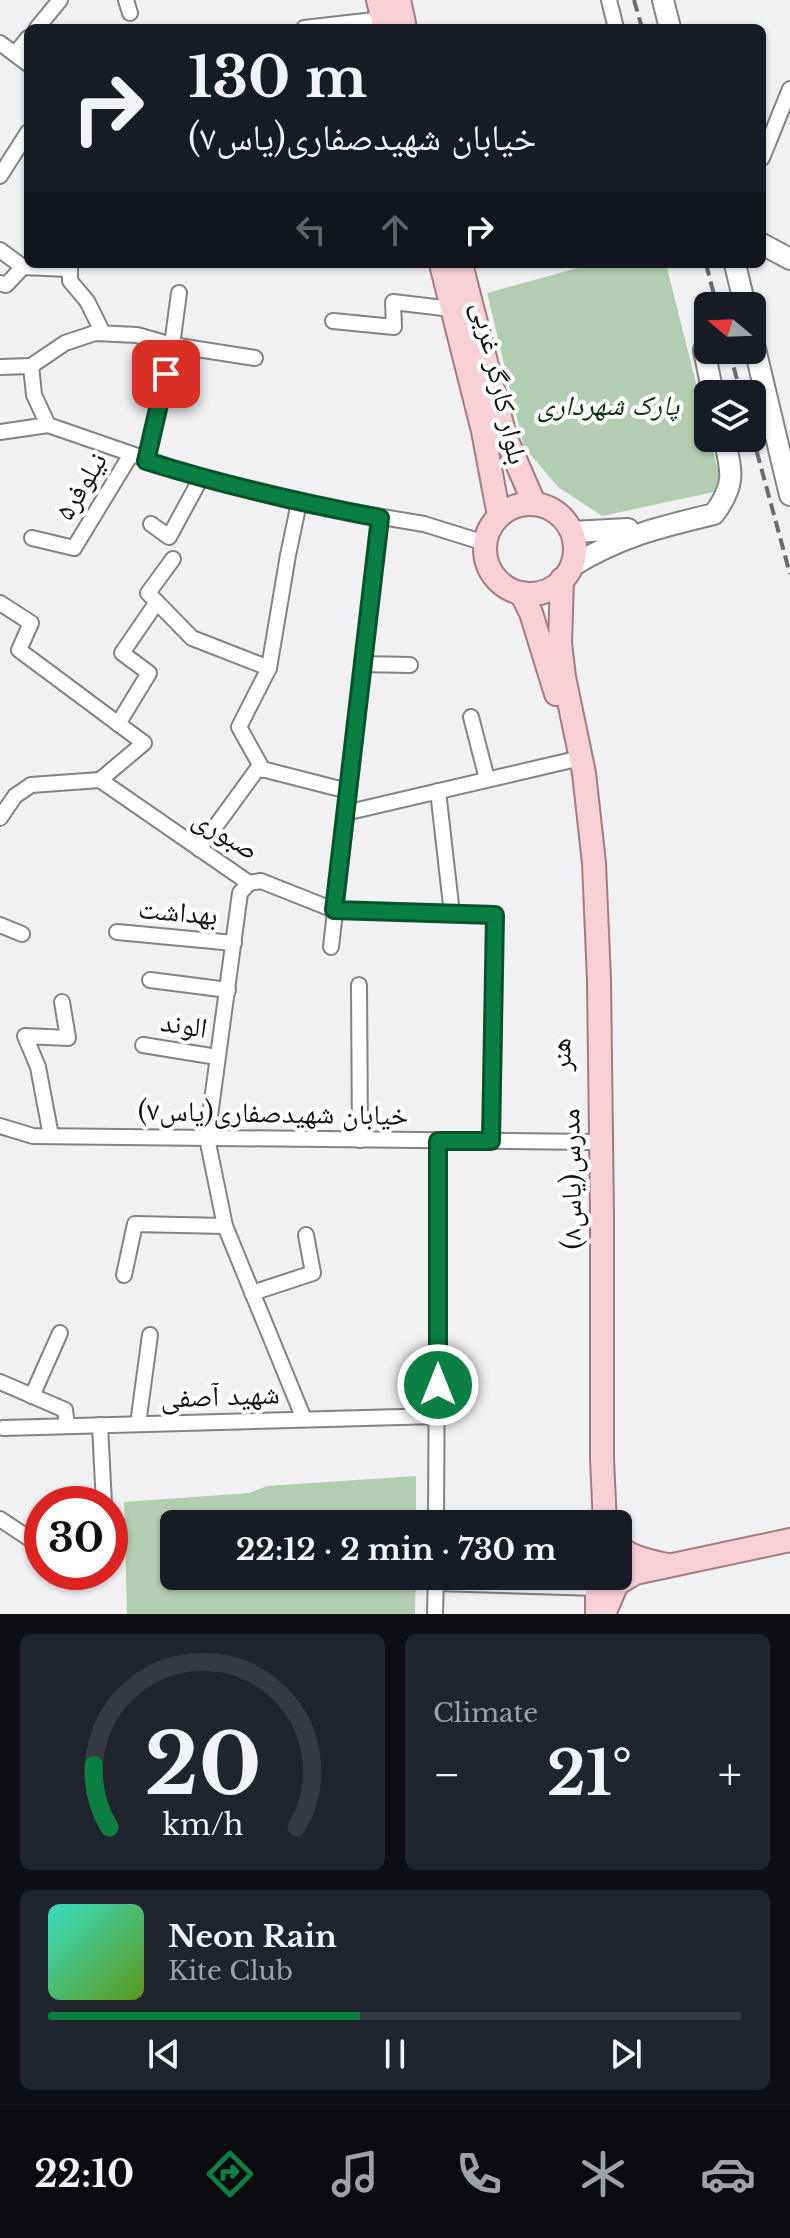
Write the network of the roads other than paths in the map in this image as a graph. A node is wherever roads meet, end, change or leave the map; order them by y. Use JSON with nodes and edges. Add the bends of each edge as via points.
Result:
{"nodes":[{"id":1,"x":60,"y":0,"type":"edge"},
{"id":2,"x":399,"y":0,"type":"edge"},
{"id":3,"x":609,"y":0,"type":"edge"},
{"id":4,"x":663,"y":0,"type":"edge"},
{"id":5,"x":382,"y":16,"type":"edge"},
{"id":6,"x":40,"y":24,"type":"edge"},
{"id":7,"x":330,"y":24,"type":"edge"},
{"id":8,"x":404,"y":24,"type":"edge"},
{"id":9,"x":615,"y":24,"type":"edge"},
{"id":10,"x":669,"y":24,"type":"edge"},
{"id":11,"x":0,"y":43,"type":"edge"},
{"id":12,"x":24,"y":43,"type":"edge"},
{"id":13,"x":15,"y":54,"type":"junction"},
{"id":14,"x":24,"y":61,"type":"edge"},
{"id":15,"x":790,"y":89,"type":"edge"},
{"id":16,"x":24,"y":138,"type":"edge"},
{"id":17,"x":766,"y":148,"type":"edge"},
{"id":18,"x":0,"y":176,"type":"edge"},
{"id":19,"x":766,"y":246,"type":"edge"},
{"id":20,"x":0,"y":250,"type":"edge"},
{"id":21,"x":790,"y":259,"type":"edge"},
{"id":22,"x":23,"y":267,"type":"joint"},
{"id":23,"x":69,"y":268,"type":"edge"},
{"id":24,"x":443,"y":268,"type":"edge"},
{"id":25,"x":461,"y":268,"type":"edge"},
{"id":26,"x":724,"y":268,"type":"edge"},
{"id":27,"x":736,"y":268,"type":"edge"},
{"id":28,"x":0,"y":283,"type":"edge"},
{"id":29,"x":730,"y":292,"type":"edge"},
{"id":30,"x":742,"y":292,"type":"edge"},
{"id":31,"x":179,"y":293,"type":"dead end"},
{"id":32,"x":461,"y":306,"type":"junction"},
{"id":33,"x":333,"y":321,"type":"dead end"},
{"id":34,"x":103,"y":333,"type":"junction"},
{"id":35,"x":172,"y":345,"type":"junction"},
{"id":36,"x":255,"y":358,"type":"dead end"},
{"id":37,"x":746,"y":364,"type":"edge"},
{"id":38,"x":759,"y":364,"type":"edge"},
{"id":39,"x":31,"y":366,"type":"junction"},
{"id":40,"x":0,"y":367,"type":"edge"},
{"id":41,"x":48,"y":425,"type":"junction"},
{"id":42,"x":0,"y":432,"type":"edge"},
{"id":43,"x":728,"y":452,"type":"edge"},
{"id":44,"x":130,"y":456,"type":"junction"},
{"id":45,"x":146,"y":461,"type":"junction"},
{"id":46,"x":201,"y":478,"type":"junction"},
{"id":47,"x":789,"y":488,"type":"edge"},
{"id":48,"x":299,"y":503,"type":"junction"},
{"id":49,"x":534,"y":503,"type":"junction"},
{"id":50,"x":499,"y":516,"type":"junction"},
{"id":51,"x":380,"y":518,"type":"junction"},
{"id":52,"x":151,"y":524,"type":"dead end"},
{"id":53,"x":660,"y":527,"type":"junction"},
{"id":54,"x":572,"y":532,"type":"junction"},
{"id":55,"x":32,"y":538,"type":"dead end"},
{"id":56,"x":485,"y":543,"type":"junction"},
{"id":57,"x":173,"y":559,"type":"dead end"},
{"id":58,"x":567,"y":572,"type":"junction"},
{"id":59,"x":521,"y":593,"type":"junction"},
{"id":60,"x":157,"y":602,"type":"junction"},
{"id":61,"x":0,"y":603,"type":"edge"},
{"id":62,"x":362,"y":664,"type":"junction"},
{"id":63,"x":410,"y":665,"type":"dead end"},
{"id":64,"x":269,"y":668,"type":"junction"},
{"id":65,"x":471,"y":717,"type":"dead end"},
{"id":66,"x":118,"y":724,"type":"junction"},
{"id":67,"x":572,"y":760,"type":"junction"},
{"id":68,"x":263,"y":770,"type":"junction"},
{"id":69,"x":487,"y":779,"type":"junction"},
{"id":70,"x":100,"y":780,"type":"junction"},
{"id":71,"x":348,"y":791,"type":"junction"},
{"id":72,"x":438,"y":791,"type":"junction"},
{"id":73,"x":345,"y":813,"type":"junction"},
{"id":74,"x":0,"y":818,"type":"edge"},
{"id":75,"x":199,"y":849,"type":"junction"},
{"id":76,"x":249,"y":883,"type":"junction"},
{"id":77,"x":334,"y":910,"type":"junction"},
{"id":78,"x":452,"y":914,"type":"junction"},
{"id":79,"x":0,"y":925,"type":"edge"},
{"id":80,"x":117,"y":932,"type":"dead end"},
{"id":81,"x":22,"y":934,"type":"dead end"},
{"id":82,"x":234,"y":943,"type":"junction"},
{"id":83,"x":331,"y":947,"type":"dead end"},
{"id":84,"x":150,"y":980,"type":"dead end"},
{"id":85,"x":359,"y":985,"type":"dead end"},
{"id":86,"x":228,"y":990,"type":"junction"},
{"id":87,"x":62,"y":1002,"type":"dead end"},
{"id":88,"x":143,"y":1045,"type":"dead end"},
{"id":89,"x":217,"y":1057,"type":"junction"},
{"id":90,"x":0,"y":1126,"type":"edge"},
{"id":91,"x":51,"y":1136,"type":"junction"},
{"id":92,"x":207,"y":1138,"type":"junction"},
{"id":93,"x":360,"y":1140,"type":"junction"},
{"id":94,"x":438,"y":1141,"type":"junction"},
{"id":95,"x":491,"y":1141,"type":"junction"},
{"id":96,"x":594,"y":1142,"type":"junction"},
{"id":97,"x":225,"y":1226,"type":"junction"},
{"id":98,"x":306,"y":1235,"type":"dead end"},
{"id":99,"x":124,"y":1275,"type":"dead end"},
{"id":100,"x":252,"y":1293,"type":"junction"},
{"id":101,"x":60,"y":1333,"type":"dead end"},
{"id":102,"x":150,"y":1335,"type":"dead end"},
{"id":103,"x":0,"y":1382,"type":"edge"},
{"id":104,"x":32,"y":1396,"type":"junction"},
{"id":105,"x":438,"y":1416,"type":"junction"},
{"id":106,"x":304,"y":1419,"type":"junction"},
{"id":107,"x":138,"y":1424,"type":"junction"},
{"id":108,"x":100,"y":1425,"type":"junction"},
{"id":109,"x":67,"y":1426,"type":"junction"},
{"id":110,"x":3,"y":1428,"type":"dead end"},
{"id":111,"x":103,"y":1486,"type":"edge"},
{"id":112,"x":436,"y":1510,"type":"edge"},
{"id":113,"x":596,"y":1510,"type":"edge"},
{"id":114,"x":604,"y":1510,"type":"edge"},
{"id":115,"x":0,"y":1519,"type":"edge"},
{"id":116,"x":24,"y":1535,"type":"edge"},
{"id":117,"x":790,"y":1540,"type":"edge"},
{"id":118,"x":632,"y":1555,"type":"edge"},
{"id":119,"x":668,"y":1565,"type":"junction"},
{"id":120,"x":436,"y":1590,"type":"edge"},
{"id":121,"x":597,"y":1590,"type":"edge"},
{"id":122,"x":435,"y":1614,"type":"edge"},
{"id":123,"x":597,"y":1614,"type":"edge"},
{"id":124,"x":604,"y":1614,"type":"edge"}],
"edges":[{"from":1,"to":6,"type":"street"},
{"from":2,"to":8,"type":"main road"},
{"from":3,"to":9,"type":"street"},
{"from":4,"to":10,"type":"street"},
{"from":5,"to":7,"type":"street"},
{"from":11,"to":13,"type":"street"},
{"from":12,"to":13,"type":"street"},
{"from":13,"to":14,"type":"street"},
{"from":15,"to":17,"type":"street"},
{"from":16,"to":18,"type":"street"},
{"from":19,"to":21,"type":"street"},
{"from":20,"to":22,"type":"street"},
{"from":22,"to":28,"type":"street","via":[[6,285]]},
{"from":23,"to":34,"type":"street","via":[[70,281]]},
{"from":24,"to":32,"type":"main road","name":"بلوار کارگر غربی"},
{"from":25,"to":32,"type":"main road","name":"بلوار کارگر غربی"},
{"from":26,"to":29,"type":"street"},
{"from":27,"to":30,"type":"street"},
{"from":31,"to":35,"type":"street"},
{"from":32,"to":33,"type":"street","via":[[393,302],[394,327]]},
{"from":32,"to":49,"type":"main road","name":"بلوار کارگر غربی"},
{"from":32,"to":50,"type":"main road","name":"بلوار کارگر غربی"},
{"from":34,"to":35,"type":"street"},
{"from":34,"to":39,"type":"street","via":[[65,343]]},
{"from":35,"to":36,"type":"street"},
{"from":35,"to":45,"type":"street"},
{"from":37,"to":47,"type":"street","via":[[776,474]]},
{"from":38,"to":47,"type":"street"},
{"from":39,"to":40,"type":"street"},
{"from":39,"to":41,"type":"street","via":[[34,395]]},
{"from":41,"to":42,"type":"street"},
{"from":41,"to":44,"type":"street"},
{"from":43,"to":53,"type":"street","via":[[733,474],[727,496],[714,514]]},
{"from":44,"to":45,"type":"street"},
{"from":44,"to":55,"type":"street","name":"نیلوفر۵","via":[[74,548]]},
{"from":45,"to":46,"type":"street"},
{"from":46,"to":48,"type":"street"},
{"from":46,"to":52,"type":"street","via":[[169,537]]},
{"from":48,"to":51,"type":"street"},
{"from":48,"to":64,"type":"street"},
{"from":49,"to":50,"type":"main road"},
{"from":49,"to":54,"type":"main road","via":[[554,511]]},
{"from":50,"to":56,"type":"main road"},
{"from":51,"to":56,"type":"street","via":[[424,524]]},
{"from":51,"to":62,"type":"street"},
{"from":53,"to":54,"type":"street"},
{"from":53,"to":58,"type":"street","via":[[607,545]]},
{"from":54,"to":58,"type":"main road"},
{"from":56,"to":59,"type":"main road","via":[[489,569],[508,589]]},
{"from":57,"to":60,"type":"street","via":[[148,593]]},
{"from":58,"to":59,"type":"main road","via":[[555,586]]},
{"from":58,"to":114,"type":"main road","name":"مدرس(یاس۸)","via":[[560,643],[594,863]]},
{"from":59,"to":67,"type":"main road","name":"هنر"},
{"from":60,"to":64,"type":"street","via":[[192,638]]},
{"from":60,"to":66,"type":"street","via":[[122,653],[149,673]]},
{"from":61,"to":66,"type":"street","via":[[31,623],[19,650]]},
{"from":62,"to":63,"type":"street"},
{"from":62,"to":71,"type":"street"},
{"from":64,"to":68,"type":"street","via":[[239,727]]},
{"from":65,"to":69,"type":"street"},
{"from":66,"to":70,"type":"street","via":[[144,743]]},
{"from":67,"to":69,"type":"street"},
{"from":67,"to":96,"type":"main road","name":"هنر","via":[[585,867]]},
{"from":68,"to":71,"type":"street"},
{"from":68,"to":75,"type":"street","via":[[258,768]]},
{"from":69,"to":72,"type":"street"},
{"from":70,"to":74,"type":"street","via":[[31,785],[15,796]]},
{"from":70,"to":75,"type":"street","name":"صبوری"},
{"from":71,"to":73,"type":"street"},
{"from":72,"to":73,"type":"street"},
{"from":72,"to":78,"type":"street"},
{"from":73,"to":77,"type":"street"},
{"from":75,"to":76,"type":"street","name":"صبوری"},
{"from":76,"to":77,"type":"street","name":"صبوری","via":[[261,881]]},
{"from":76,"to":82,"type":"street","via":[[240,893]]},
{"from":77,"to":78,"type":"street","name":"صبوری"},
{"from":77,"to":83,"type":"street"},
{"from":78,"to":95,"type":"street","name":"صبوری","via":[[495,915]]},
{"from":79,"to":81,"type":"street"},
{"from":80,"to":82,"type":"street","name":"بهداشت"},
{"from":82,"to":86,"type":"street"},
{"from":84,"to":86,"type":"street"},
{"from":85,"to":93,"type":"street"},
{"from":86,"to":89,"type":"street"},
{"from":87,"to":91,"type":"street","via":[[68,1038],[25,1036],[38,1067]]},
{"from":88,"to":89,"type":"street","name":"الوند"},
{"from":89,"to":92,"type":"street"},
{"from":90,"to":91,"type":"street","name":"خیابان شهیدصفاری(یاس۷)"},
{"from":91,"to":92,"type":"street","name":"خیابان شهیدصفاری(یاس۷)"},
{"from":92,"to":93,"type":"street","name":"خیابان شهیدصفاری(یاس۷)"},
{"from":92,"to":97,"type":"street"},
{"from":93,"to":94,"type":"street","name":"خیابان شهیدصفاری(یاس۷)"},
{"from":94,"to":95,"type":"street","name":"خیابان شهیدصفاری(یاس۷)"},
{"from":94,"to":105,"type":"street"},
{"from":95,"to":96,"type":"street","name":"خیابان شهیدصفاری(یاس۷)"},
{"from":96,"to":113,"type":"main road","name":"هنر"},
{"from":97,"to":99,"type":"street","via":[[135,1224]]},
{"from":97,"to":100,"type":"street"},
{"from":98,"to":100,"type":"street","via":[[313,1273]]},
{"from":100,"to":106,"type":"street"},
{"from":101,"to":104,"type":"street"},
{"from":102,"to":107,"type":"street"},
{"from":103,"to":104,"type":"street"},
{"from":104,"to":109,"type":"street","via":[[65,1410]]},
{"from":105,"to":106,"type":"street","name":"شهید آصفی"},
{"from":105,"to":112,"type":"street"},
{"from":106,"to":107,"type":"street","name":"شهید آصفی"},
{"from":107,"to":108,"type":"street","name":"شهید آصفی"},
{"from":108,"to":109,"type":"street","name":"شهید آصفی"},
{"from":108,"to":111,"type":"street"},
{"from":109,"to":110,"type":"street","name":"شهید آصفی"},
{"from":115,"to":116,"type":"street"},
{"from":117,"to":119,"type":"main road"},
{"from":118,"to":119,"type":"main road"},
{"from":119,"to":124,"type":"main road","via":[[623,1579]]},
{"from":120,"to":122,"type":"street"},
{"from":121,"to":123,"type":"main road"}]}
